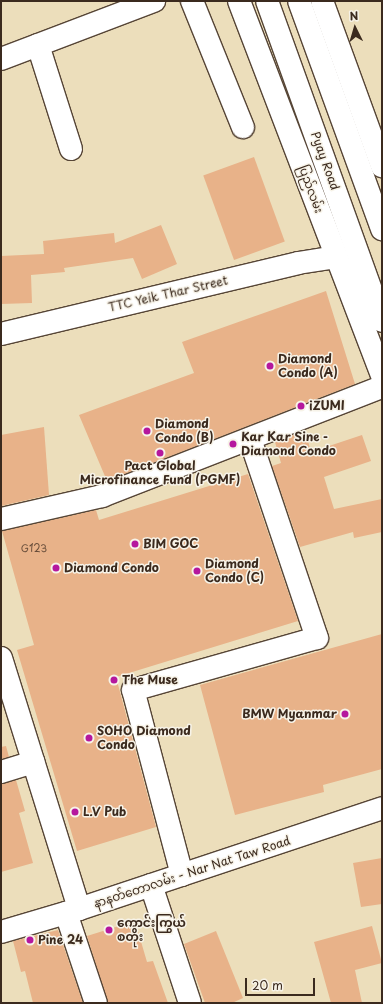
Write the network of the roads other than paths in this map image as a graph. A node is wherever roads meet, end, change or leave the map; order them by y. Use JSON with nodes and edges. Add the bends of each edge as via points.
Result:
{"nodes":[{"id":1,"x":154,"y":1,"type":"edge"},
{"id":2,"x":192,"y":1,"type":"edge"},
{"id":3,"x":240,"y":1,"type":"edge"},
{"id":4,"x":267,"y":1,"type":"edge"},
{"id":5,"x":299,"y":1,"type":"edge"},
{"id":6,"x":322,"y":1,"type":"edge"},
{"id":7,"x":38,"y":45,"type":"junction"},
{"id":8,"x":1,"y":59,"type":"edge"},
{"id":9,"x":243,"y":128,"type":"dead end"},
{"id":10,"x":71,"y":149,"type":"dead end"},
{"id":11,"x":382,"y":166,"type":"edge"},
{"id":12,"x":382,"y":229,"type":"edge"},
{"id":13,"x":336,"y":257,"type":"junction"},
{"id":14,"x":382,"y":321,"type":"edge"},
{"id":15,"x":1,"y":334,"type":"edge"},
{"id":16,"x":382,"y":376,"type":"edge"},
{"id":17,"x":382,"y":387,"type":"edge"},
{"id":18,"x":250,"y":438,"type":"junction"},
{"id":19,"x":1,"y":519,"type":"edge"},
{"id":20,"x":1,"y":658,"type":"edge"},
{"id":21,"x":34,"y":762,"type":"junction"},
{"id":22,"x":1,"y":772,"type":"edge"},
{"id":23,"x":382,"y":808,"type":"edge"},
{"id":24,"x":182,"y":875,"type":"junction"},
{"id":25,"x":152,"y":885,"type":"junction"},
{"id":26,"x":73,"y":911,"type":"junction"},
{"id":27,"x":1,"y":932,"type":"edge"},
{"id":28,"x":96,"y":1003,"type":"edge"},
{"id":29,"x":190,"y":1003,"type":"edge"}],
"edges":[{"from":1,"to":7,"type":"main road"},
{"from":2,"to":9,"type":"main road"},
{"from":3,"to":13,"type":"main road","name":"ပြည်လမ်း"},
{"from":4,"to":14,"type":"main road","name":"Pyay Road"},
{"from":5,"to":12,"type":"main road"},
{"from":6,"to":11,"type":"main road"},
{"from":7,"to":8,"type":"main road"},
{"from":7,"to":10,"type":"main road"},
{"from":13,"to":15,"type":"main road","name":"TTC Yeik Thar Street","via":[[298,263]]},
{"from":13,"to":16,"type":"main road","name":"ပြည်လမ်း"},
{"from":17,"to":18,"type":"main road"},
{"from":18,"to":19,"type":"main road","via":[[102,496]]},
{"from":18,"to":24,"type":"main road","via":[[317,638],[133,690]]},
{"from":20,"to":21,"type":"main road"},
{"from":21,"to":22,"type":"main road"},
{"from":21,"to":26,"type":"main road"},
{"from":23,"to":24,"type":"main road","name":"နာနတ်တောလမ်း - Nar Nat Taw Road"},
{"from":24,"to":25,"type":"main road","name":"နာနတ်တောလမ်း - Nar Nat Taw Road"},
{"from":25,"to":26,"type":"main road","name":"နာနတ်တောလမ်း - Nar Nat Taw Road"},
{"from":25,"to":29,"type":"main road"},
{"from":26,"to":27,"type":"main road","name":"နာနတ်တောလမ်း - Nar Nat Taw Road"},
{"from":26,"to":28,"type":"main road"}]}
